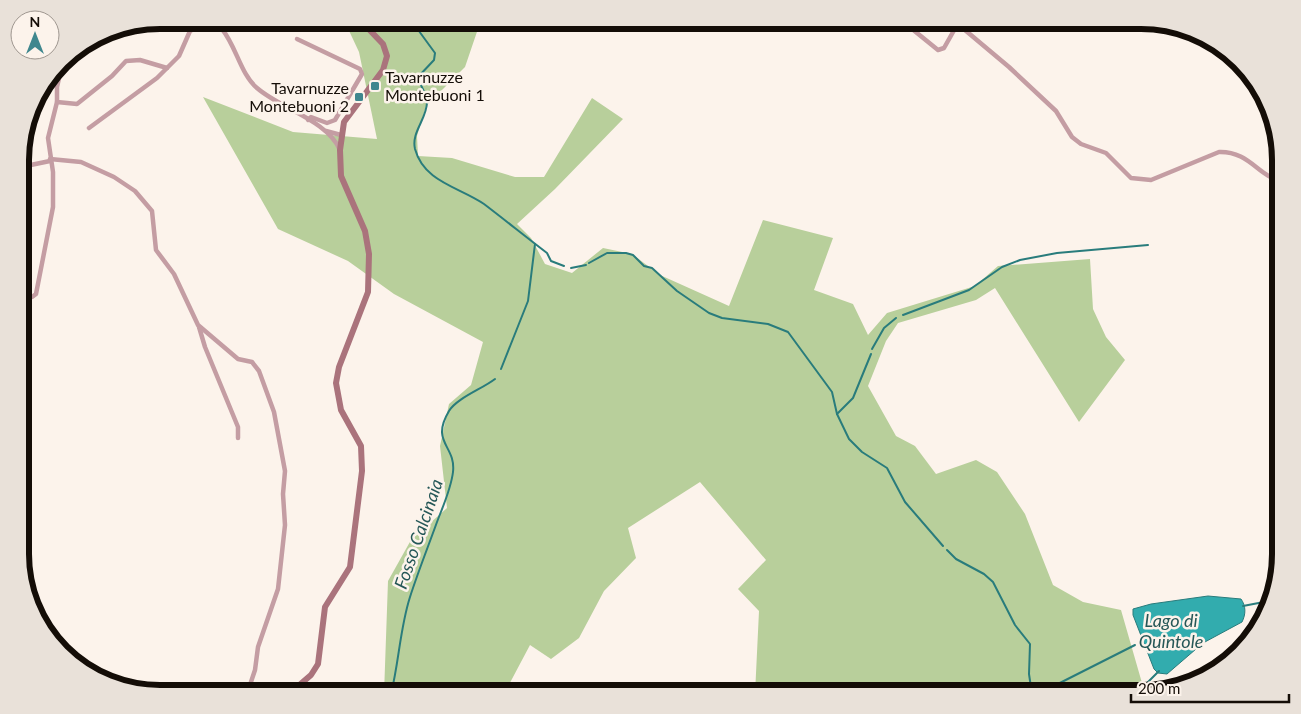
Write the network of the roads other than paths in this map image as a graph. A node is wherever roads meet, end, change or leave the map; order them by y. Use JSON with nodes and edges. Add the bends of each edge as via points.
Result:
{"nodes":[{"id":1,"x":194,"y":29,"type":"edge"},
{"id":2,"x":222,"y":29,"type":"edge"},
{"id":3,"x":369,"y":29,"type":"edge"},
{"id":4,"x":912,"y":29,"type":"edge"},
{"id":5,"x":955,"y":29,"type":"edge"},
{"id":6,"x":962,"y":29,"type":"edge"},
{"id":7,"x":297,"y":39,"type":"dead end"},
{"id":8,"x":167,"y":68,"type":"junction"},
{"id":9,"x":59,"y":76,"type":"edge"},
{"id":10,"x":351,"y":95,"type":"junction"},
{"id":11,"x":360,"y":100,"type":"junction"},
{"id":12,"x":57,"y":102,"type":"junction"},
{"id":13,"x":308,"y":120,"type":"junction"},
{"id":14,"x":343,"y":124,"type":"junction"},
{"id":15,"x":89,"y":128,"type":"dead end"},
{"id":16,"x":329,"y":132,"type":"junction"},
{"id":17,"x":341,"y":134,"type":"junction"},
{"id":18,"x":340,"y":150,"type":"junction"},
{"id":19,"x":50,"y":160,"type":"junction"},
{"id":20,"x":29,"y":165,"type":"edge"},
{"id":21,"x":1272,"y":175,"type":"edge"},
{"id":22,"x":29,"y":296,"type":"edge"},
{"id":23,"x":198,"y":325,"type":"junction"},
{"id":24,"x":238,"y":438,"type":"dead end"},
{"id":25,"x":250,"y":685,"type":"edge"},
{"id":26,"x":299,"y":685,"type":"edge"}],
"edges":[{"from":1,"to":8,"type":"street","via":[[179,56]]},
{"from":2,"to":13,"type":"street","via":[[255,87]]},
{"from":3,"to":11,"type":"main road","via":[[383,44],[387,56],[383,70]]},
{"from":4,"to":5,"type":"street","via":[[938,50],[944,48]]},
{"from":6,"to":21,"type":"street","via":[[1009,66],[1056,111],[1072,137],[1081,144],[1106,153],[1134,180],[1151,180],[1219,152],[1228,152]]},
{"from":7,"to":10,"type":"street","via":[[360,68],[361,79]]},
{"from":8,"to":12,"type":"street","via":[[140,60],[126,61],[76,104]]},
{"from":8,"to":15,"type":"street"},
{"from":9,"to":12,"type":"street"},
{"from":10,"to":11,"type":"street"},
{"from":10,"to":13,"type":"street","via":[[335,120],[327,123],[312,117]]},
{"from":11,"to":14,"type":"main road"},
{"from":12,"to":19,"type":"street","via":[[48,138]]},
{"from":13,"to":16,"type":"street"},
{"from":14,"to":16,"type":"street"},
{"from":14,"to":17,"type":"main road"},
{"from":16,"to":17,"type":"street"},
{"from":16,"to":18,"type":"street"},
{"from":17,"to":18,"type":"main road"},
{"from":18,"to":26,"type":"main road","via":[[342,176],[363,224],[370,254],[368,292],[336,379],[341,410],[362,451],[362,471],[350,567],[325,608],[318,664]]},
{"from":19,"to":20,"type":"street"},
{"from":19,"to":22,"type":"street","via":[[53,207],[36,294]]},
{"from":19,"to":23,"type":"street","via":[[81,162],[135,191],[152,211],[156,250],[174,274]]},
{"from":23,"to":24,"type":"street","via":[[238,427]]},
{"from":23,"to":25,"type":"street","via":[[238,359],[252,362],[259,371],[274,412],[285,471],[285,525],[278,589],[258,647]]}]}
